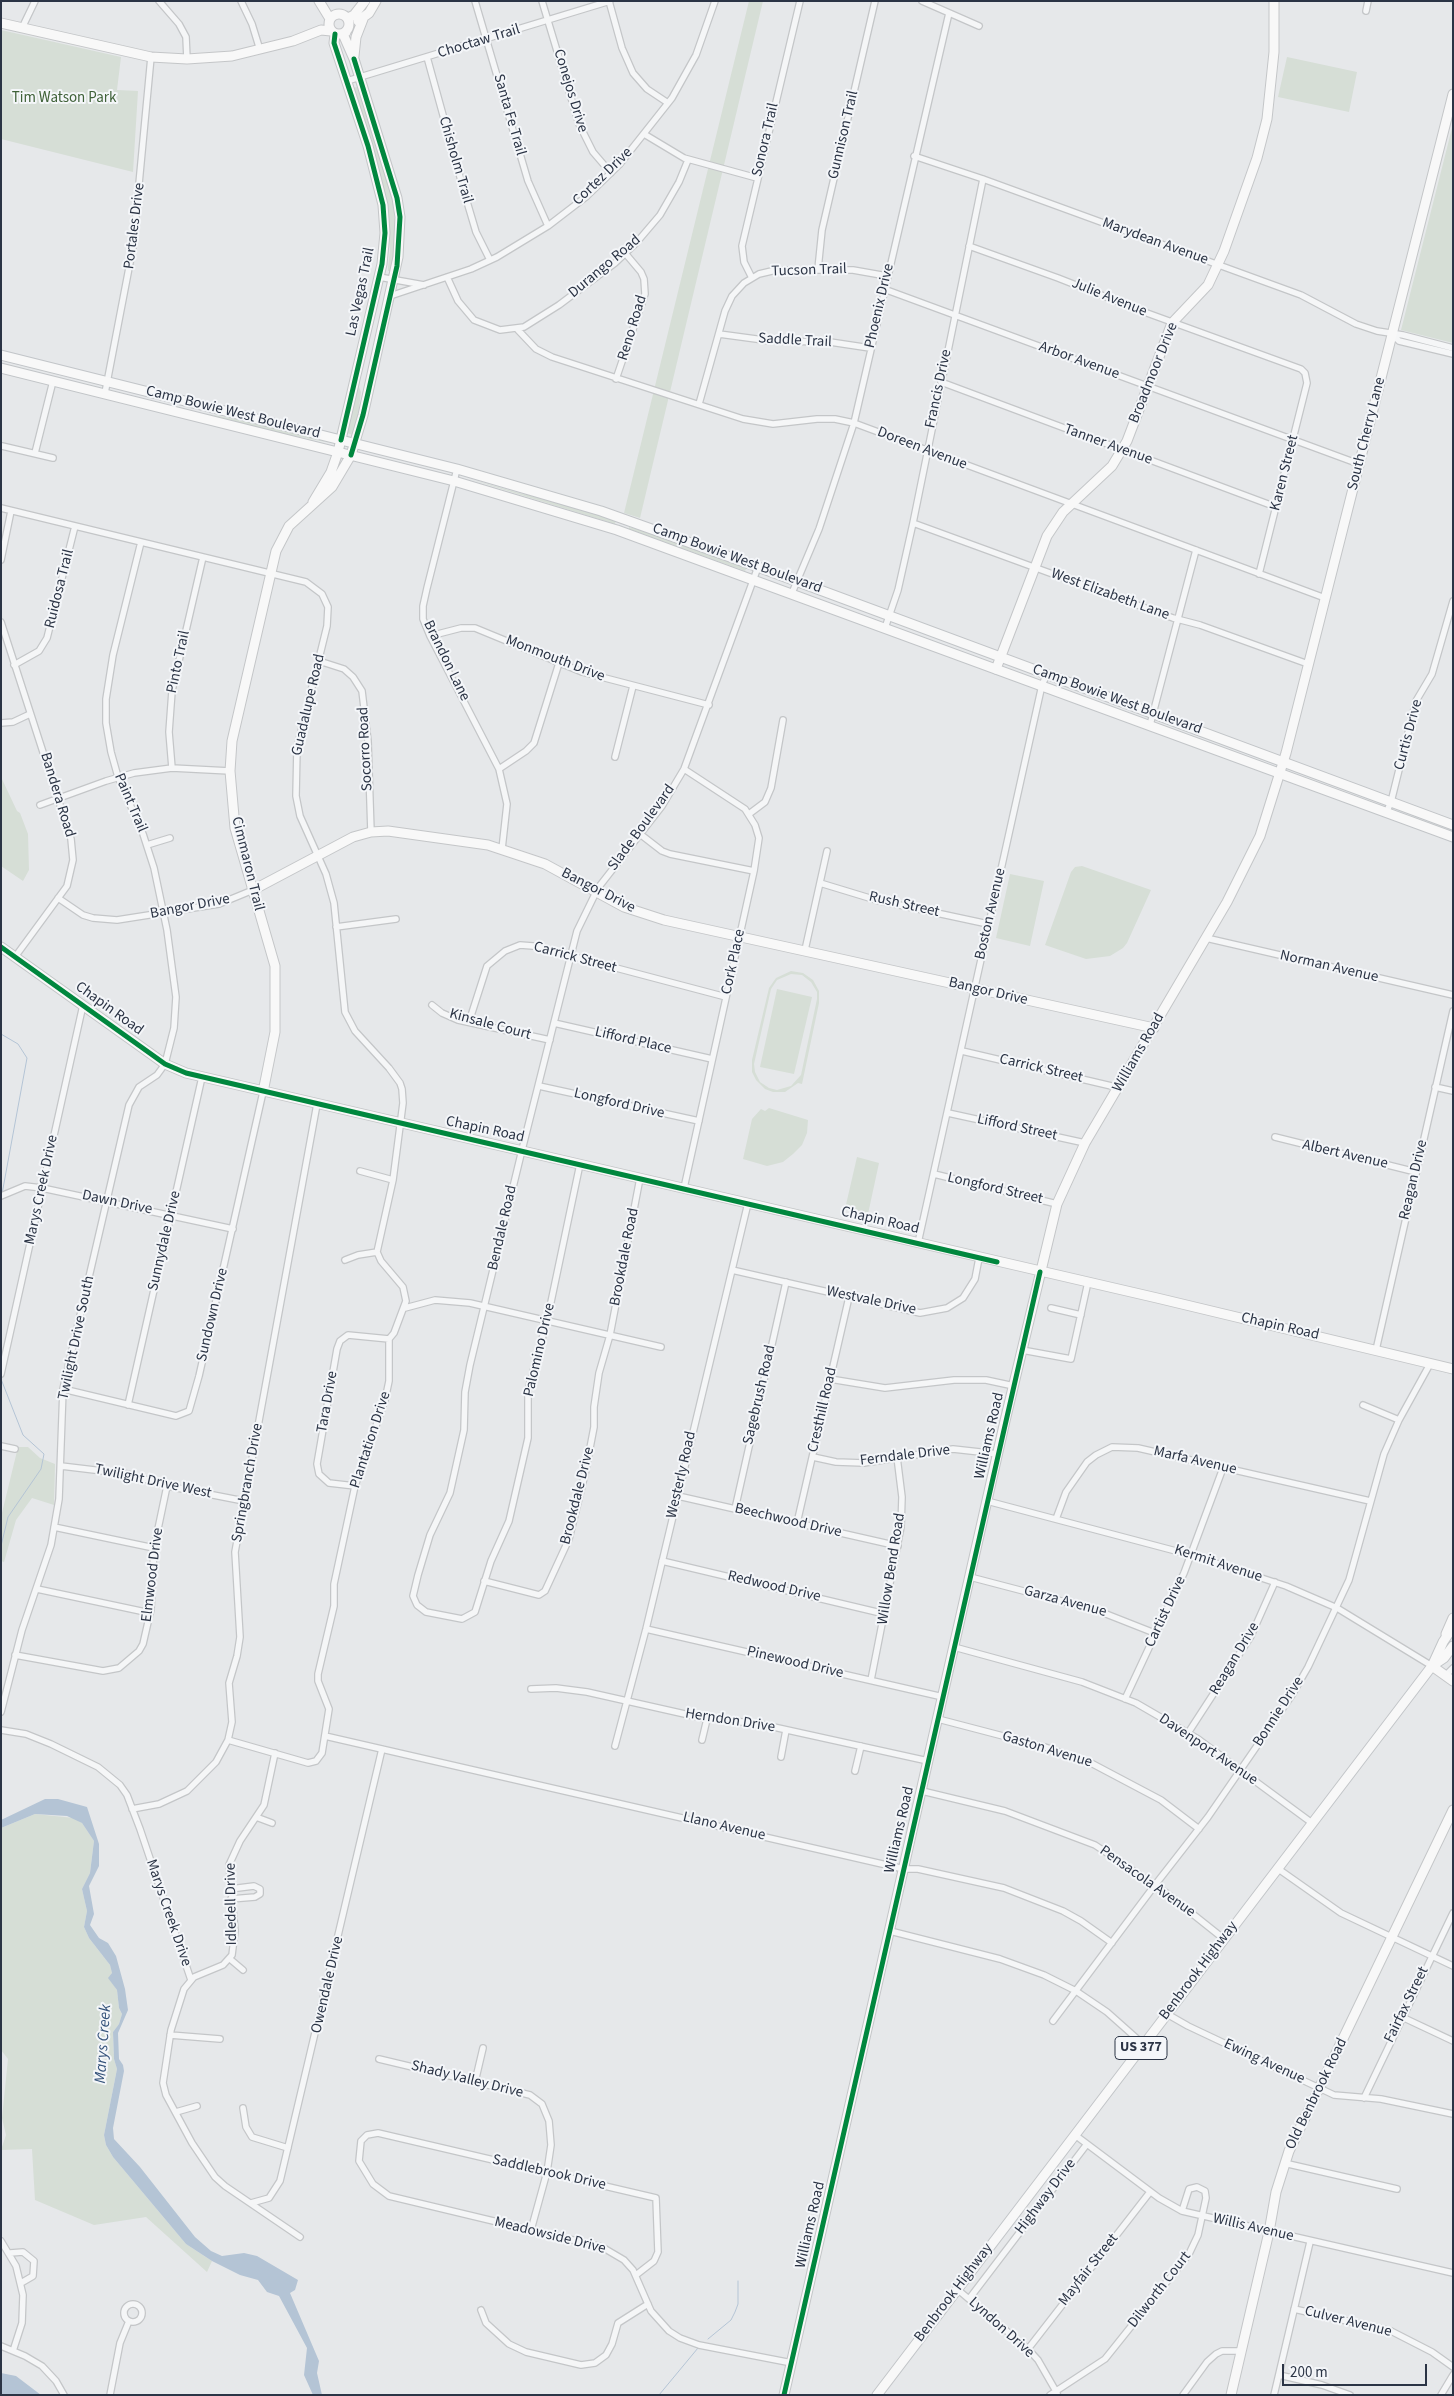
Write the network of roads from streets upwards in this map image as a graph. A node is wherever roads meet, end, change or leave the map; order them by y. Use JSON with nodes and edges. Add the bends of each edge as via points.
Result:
{"nodes":[{"id":1,"x":35,"y":1,"type":"edge"},
{"id":2,"x":159,"y":1,"type":"edge"},
{"id":3,"x":241,"y":1,"type":"edge"},
{"id":4,"x":319,"y":1,"type":"edge"},
{"id":5,"x":325,"y":1,"type":"edge"},
{"id":6,"x":365,"y":1,"type":"edge"},
{"id":7,"x":376,"y":1,"type":"edge"},
{"id":8,"x":476,"y":1,"type":"edge"},
{"id":9,"x":542,"y":1,"type":"edge"},
{"id":10,"x":609,"y":1,"type":"edge"},
{"id":11,"x":715,"y":1,"type":"edge"},
{"id":12,"x":800,"y":1,"type":"edge"},
{"id":13,"x":875,"y":1,"type":"edge"},
{"id":14,"x":922,"y":1,"type":"edge"},
{"id":15,"x":1274,"y":1,"type":"edge"},
{"id":16,"x":1368,"y":1,"type":"edge"},
{"id":17,"x":1366,"y":11,"type":"dead end"},
{"id":18,"x":949,"y":14,"type":"junction"},
{"id":19,"x":343,"y":16,"type":"junction"},
{"id":20,"x":363,"y":19,"type":"junction"},
{"id":21,"x":329,"y":20,"type":"junction"},
{"id":22,"x":548,"y":21,"type":"junction"},
{"id":23,"x":1,"y":23,"type":"edge"},
{"id":24,"x":979,"y":26,"type":"dead end"},
{"id":25,"x":22,"y":28,"type":"junction"},
{"id":26,"x":347,"y":30,"type":"junction"},
{"id":27,"x":333,"y":33,"type":"junction"},
{"id":28,"x":303,"y":36,"type":"junction"},
{"id":29,"x":486,"y":40,"type":"junction"},
{"id":30,"x":260,"y":50,"type":"junction"},
{"id":31,"x":150,"y":57,"type":"junction"},
{"id":32,"x":354,"y":58,"type":"junction"},
{"id":33,"x":427,"y":58,"type":"junction"},
{"id":34,"x":187,"y":59,"type":"junction"},
{"id":35,"x":360,"y":77,"type":"junction"},
{"id":36,"x":347,"y":81,"type":"junction"},
{"id":37,"x":1453,"y":94,"type":"edge"},
{"id":38,"x":668,"y":103,"type":"junction"},
{"id":39,"x":644,"y":134,"type":"junction"},
{"id":40,"x":914,"y":156,"type":"junction"},
{"id":41,"x":688,"y":160,"type":"junction"},
{"id":42,"x":612,"y":173,"type":"junction"},
{"id":43,"x":757,"y":178,"type":"junction"},
{"id":44,"x":984,"y":179,"type":"junction"},
{"id":45,"x":548,"y":226,"type":"junction"},
{"id":46,"x":969,"y":246,"type":"junction"},
{"id":47,"x":625,"y":253,"type":"junction"},
{"id":48,"x":490,"y":260,"type":"junction"},
{"id":49,"x":1217,"y":266,"type":"junction"},
{"id":50,"x":818,"y":269,"type":"junction"},
{"id":51,"x":448,"y":276,"type":"junction"},
{"id":52,"x":887,"y":276,"type":"junction"},
{"id":53,"x":379,"y":277,"type":"junction"},
{"id":54,"x":752,"y":278,"type":"junction"},
{"id":55,"x":393,"y":280,"type":"junction"},
{"id":56,"x":424,"y":285,"type":"junction"},
{"id":57,"x":884,"y":289,"type":"junction"},
{"id":58,"x":390,"y":296,"type":"junction"},
{"id":59,"x":370,"y":314,"type":"junction"},
{"id":60,"x":955,"y":315,"type":"junction"},
{"id":61,"x":1172,"y":323,"type":"junction"},
{"id":62,"x":518,"y":330,"type":"junction"},
{"id":63,"x":719,"y":334,"type":"junction"},
{"id":64,"x":1393,"y":335,"type":"junction"},
{"id":65,"x":870,"y":348,"type":"junction"},
{"id":66,"x":1453,"y":348,"type":"edge"},
{"id":67,"x":378,"y":351,"type":"junction"},
{"id":68,"x":1453,"y":354,"type":"edge"},
{"id":69,"x":1,"y":355,"type":"edge"},
{"id":70,"x":1,"y":368,"type":"edge"},
{"id":71,"x":1305,"y":373,"type":"joint"},
{"id":72,"x":355,"y":378,"type":"junction"},
{"id":73,"x":616,"y":379,"type":"junction"},
{"id":74,"x":53,"y":381,"type":"junction"},
{"id":75,"x":107,"y":382,"type":"junction"},
{"id":76,"x":941,"y":382,"type":"junction"},
{"id":77,"x":1149,"y":387,"type":"junction"},
{"id":78,"x":104,"y":394,"type":"junction"},
{"id":79,"x":196,"y":404,"type":"junction"},
{"id":80,"x":699,"y":404,"type":"junction"},
{"id":81,"x":363,"y":415,"type":"junction"},
{"id":82,"x":194,"y":416,"type":"junction"},
{"id":83,"x":854,"y":423,"type":"junction"},
{"id":84,"x":341,"y":440,"type":"junction"},
{"id":85,"x":1293,"y":440,"type":"junction"},
{"id":86,"x":355,"y":443,"type":"junction"},
{"id":87,"x":2,"y":446,"type":"edge"},
{"id":88,"x":927,"y":450,"type":"junction"},
{"id":89,"x":1122,"y":450,"type":"junction"},
{"id":90,"x":338,"y":452,"type":"junction"},
{"id":91,"x":35,"y":454,"type":"junction"},
{"id":92,"x":351,"y":455,"type":"junction"},
{"id":93,"x":53,"y":458,"type":"dead end"},
{"id":94,"x":1359,"y":464,"type":"junction"},
{"id":95,"x":457,"y":469,"type":"junction"},
{"id":96,"x":454,"y":481,"type":"junction"},
{"id":97,"x":313,"y":503,"type":"junction"},
{"id":98,"x":1070,"y":505,"type":"junction"},
{"id":99,"x":1276,"y":507,"type":"junction"},
{"id":100,"x":1,"y":508,"type":"edge"},
{"id":101,"x":11,"y":511,"type":"junction"},
{"id":102,"x":913,"y":523,"type":"junction"},
{"id":103,"x":75,"y":526,"type":"junction"},
{"id":104,"x":654,"y":528,"type":"junction"},
{"id":105,"x":617,"y":530,"type":"junction"},
{"id":106,"x":141,"y":542,"type":"junction"},
{"id":107,"x":1196,"y":550,"type":"junction"},
{"id":108,"x":203,"y":557,"type":"junction"},
{"id":109,"x":1,"y":560,"type":"edge"},
{"id":110,"x":758,"y":567,"type":"junction"},
{"id":111,"x":1033,"y":568,"type":"junction"},
{"id":112,"x":270,"y":574,"type":"junction"},
{"id":113,"x":1259,"y":574,"type":"junction"},
{"id":114,"x":753,"y":578,"type":"junction"},
{"id":115,"x":796,"y":581,"type":"junction"},
{"id":116,"x":792,"y":593,"type":"junction"},
{"id":117,"x":1325,"y":598,"type":"junction"},
{"id":118,"x":1453,"y":601,"type":"edge"},
{"id":119,"x":889,"y":615,"type":"junction"},
{"id":120,"x":1178,"y":619,"type":"junction"},
{"id":121,"x":1,"y":622,"type":"edge"},
{"id":122,"x":885,"y":628,"type":"junction"},
{"id":123,"x":430,"y":636,"type":"junction"},
{"id":124,"x":1000,"y":657,"type":"junction"},
{"id":125,"x":319,"y":661,"type":"junction"},
{"id":126,"x":559,"y":663,"type":"junction"},
{"id":127,"x":1308,"y":664,"type":"junction"},
{"id":128,"x":14,"y":665,"type":"junction"},
{"id":129,"x":996,"y":669,"type":"junction"},
{"id":130,"x":1047,"y":674,"type":"junction"},
{"id":131,"x":633,"y":686,"type":"junction"},
{"id":132,"x":1042,"y":686,"type":"junction"},
{"id":133,"x":709,"y":705,"type":"junction"},
{"id":134,"x":30,"y":714,"type":"junction"},
{"id":135,"x":1154,"y":714,"type":"junction"},
{"id":136,"x":783,"y":720,"type":"dead end"},
{"id":137,"x":1,"y":723,"type":"edge"},
{"id":138,"x":1150,"y":725,"type":"junction"},
{"id":139,"x":615,"y":757,"type":"dead end"},
{"id":140,"x":1284,"y":762,"type":"junction"},
{"id":141,"x":172,"y":768,"type":"junction"},
{"id":142,"x":499,"y":769,"type":"junction"},
{"id":143,"x":684,"y":769,"type":"junction"},
{"id":144,"x":230,"y":771,"type":"junction"},
{"id":145,"x":1279,"y":774,"type":"junction"},
{"id":146,"x":118,"y":777,"type":"junction"},
{"id":147,"x":59,"y":798,"type":"junction"},
{"id":148,"x":1391,"y":802,"type":"junction"},
{"id":149,"x":40,"y":805,"type":"dead end"},
{"id":150,"x":1386,"y":813,"type":"junction"},
{"id":151,"x":749,"y":814,"type":"junction"},
{"id":152,"x":1453,"y":825,"type":"edge"},
{"id":153,"x":371,"y":832,"type":"junction"},
{"id":154,"x":640,"y":834,"type":"junction"},
{"id":155,"x":1453,"y":837,"type":"edge"},
{"id":156,"x":170,"y":838,"type":"dead end"},
{"id":157,"x":147,"y":845,"type":"junction"},
{"id":158,"x":502,"y":849,"type":"junction"},
{"id":159,"x":827,"y":852,"type":"dead end"},
{"id":160,"x":317,"y":858,"type":"junction"},
{"id":161,"x":754,"y":871,"type":"junction"},
{"id":162,"x":820,"y":884,"type":"junction"},
{"id":163,"x":252,"y":890,"type":"junction"},
{"id":164,"x":596,"y":892,"type":"junction"},
{"id":165,"x":58,"y":898,"type":"junction"},
{"id":166,"x":164,"y":913,"type":"junction"},
{"id":167,"x":396,"y":919,"type":"dead end"},
{"id":168,"x":988,"y":924,"type":"junction"},
{"id":169,"x":336,"y":927,"type":"junction"},
{"id":170,"x":740,"y":936,"type":"junction"},
{"id":171,"x":1206,"y":938,"type":"junction"},
{"id":172,"x":1,"y":947,"type":"edge"},
{"id":173,"x":805,"y":950,"type":"junction"},
{"id":174,"x":570,"y":956,"type":"junction"},
{"id":175,"x":15,"y":957,"type":"junction"},
{"id":176,"x":974,"y":988,"type":"junction"},
{"id":177,"x":1453,"y":995,"type":"edge"},
{"id":178,"x":726,"y":997,"type":"junction"},
{"id":179,"x":83,"y":1005,"type":"junction"},
{"id":180,"x":432,"y":1005,"type":"dead end"},
{"id":181,"x":1453,"y":1011,"type":"edge"},
{"id":182,"x":469,"y":1022,"type":"junction"},
{"id":183,"x":554,"y":1023,"type":"junction"},
{"id":184,"x":1154,"y":1028,"type":"junction"},
{"id":185,"x":550,"y":1040,"type":"junction"},
{"id":186,"x":962,"y":1051,"type":"junction"},
{"id":187,"x":712,"y":1060,"type":"junction"},
{"id":188,"x":166,"y":1064,"type":"junction"},
{"id":189,"x":202,"y":1077,"type":"junction"},
{"id":190,"x":539,"y":1086,"type":"junction"},
{"id":191,"x":1435,"y":1087,"type":"junction"},
{"id":192,"x":1120,"y":1088,"type":"junction"},
{"id":193,"x":1453,"y":1091,"type":"edge"},
{"id":194,"x":263,"y":1092,"type":"junction"},
{"id":195,"x":317,"y":1104,"type":"junction"},
{"id":196,"x":948,"y":1113,"type":"junction"},
{"id":197,"x":699,"y":1121,"type":"junction"},
{"id":198,"x":400,"y":1124,"type":"junction"},
{"id":199,"x":1275,"y":1137,"type":"dead end"},
{"id":200,"x":1085,"y":1143,"type":"junction"},
{"id":201,"x":522,"y":1150,"type":"junction"},
{"id":202,"x":580,"y":1164,"type":"junction"},
{"id":203,"x":360,"y":1171,"type":"dead end"},
{"id":204,"x":1416,"y":1172,"type":"junction"},
{"id":205,"x":934,"y":1174,"type":"junction"},
{"id":206,"x":640,"y":1178,"type":"junction"},
{"id":207,"x":393,"y":1180,"type":"junction"},
{"id":208,"x":42,"y":1188,"type":"junction"},
{"id":209,"x":684,"y":1188,"type":"junction"},
{"id":210,"x":4,"y":1194,"type":"edge"},
{"id":211,"x":107,"y":1201,"type":"junction"},
{"id":212,"x":748,"y":1203,"type":"junction"},
{"id":213,"x":1057,"y":1204,"type":"junction"},
{"id":214,"x":172,"y":1215,"type":"junction"},
{"id":215,"x":232,"y":1229,"type":"junction"},
{"id":216,"x":918,"y":1243,"type":"junction"},
{"id":217,"x":377,"y":1252,"type":"junction"},
{"id":218,"x":980,"y":1258,"type":"junction"},
{"id":219,"x":345,"y":1260,"type":"dead end"},
{"id":220,"x":732,"y":1270,"type":"junction"},
{"id":221,"x":1040,"y":1272,"type":"junction"},
{"id":222,"x":786,"y":1282,"type":"junction"},
{"id":223,"x":1088,"y":1282,"type":"junction"},
{"id":224,"x":849,"y":1297,"type":"junction"},
{"id":225,"x":485,"y":1306,"type":"junction"},
{"id":226,"x":404,"y":1308,"type":"junction"},
{"id":227,"x":1051,"y":1308,"type":"dead end"},
{"id":228,"x":1081,"y":1315,"type":"junction"},
{"id":229,"x":547,"y":1321,"type":"junction"},
{"id":230,"x":610,"y":1336,"type":"junction"},
{"id":231,"x":389,"y":1339,"type":"junction"},
{"id":232,"x":661,"y":1347,"type":"dead end"},
{"id":233,"x":1022,"y":1350,"type":"junction"},
{"id":234,"x":1376,"y":1350,"type":"junction"},
{"id":235,"x":1430,"y":1364,"type":"junction"},
{"id":236,"x":1453,"y":1369,"type":"edge"},
{"id":237,"x":1,"y":1374,"type":"edge"},
{"id":238,"x":830,"y":1379,"type":"junction"},
{"id":239,"x":1014,"y":1386,"type":"junction"},
{"id":240,"x":63,"y":1389,"type":"junction"},
{"id":241,"x":1363,"y":1404,"type":"dead end"},
{"id":242,"x":128,"y":1405,"type":"junction"},
{"id":243,"x":1399,"y":1420,"type":"junction"},
{"id":244,"x":1,"y":1446,"type":"edge"},
{"id":245,"x":15,"y":1449,"type":"dead end"},
{"id":246,"x":998,"y":1454,"type":"junction"},
{"id":247,"x":813,"y":1457,"type":"junction"},
{"id":248,"x":897,"y":1457,"type":"junction"},
{"id":249,"x":61,"y":1466,"type":"junction"},
{"id":250,"x":1223,"y":1468,"type":"junction"},
{"id":251,"x":166,"y":1486,"type":"junction"},
{"id":252,"x":355,"y":1486,"type":"junction"},
{"id":253,"x":678,"y":1496,"type":"junction"},
{"id":254,"x":244,"y":1501,"type":"junction"},
{"id":255,"x":988,"y":1501,"type":"junction"},
{"id":256,"x":1370,"y":1501,"type":"junction"},
{"id":257,"x":735,"y":1509,"type":"junction"},
{"id":258,"x":1056,"y":1519,"type":"junction"},
{"id":259,"x":798,"y":1523,"type":"junction"},
{"id":260,"x":54,"y":1527,"type":"junction"},
{"id":261,"x":898,"y":1546,"type":"junction"},
{"id":262,"x":154,"y":1548,"type":"junction"},
{"id":263,"x":1191,"y":1554,"type":"junction"},
{"id":264,"x":662,"y":1561,"type":"junction"},
{"id":265,"x":970,"y":1577,"type":"junction"},
{"id":266,"x":484,"y":1581,"type":"junction"},
{"id":267,"x":1275,"y":1582,"type":"junction"},
{"id":268,"x":36,"y":1590,"type":"junction"},
{"id":269,"x":1337,"y":1608,"type":"junction"},
{"id":270,"x":150,"y":1614,"type":"junction"},
{"id":271,"x":885,"y":1614,"type":"junction"},
{"id":272,"x":469,"y":1617,"type":"joint"},
{"id":273,"x":1453,"y":1618,"type":"edge"},
{"id":274,"x":1453,"y":1627,"type":"edge"},
{"id":275,"x":646,"y":1629,"type":"junction"},
{"id":276,"x":1157,"y":1634,"type":"junction"},
{"id":277,"x":1442,"y":1642,"type":"junction"},
{"id":278,"x":1453,"y":1646,"type":"edge"},
{"id":279,"x":954,"y":1647,"type":"junction"},
{"id":280,"x":15,"y":1655,"type":"junction"},
{"id":281,"x":1432,"y":1666,"type":"junction"},
{"id":282,"x":1453,"y":1668,"type":"edge"},
{"id":283,"x":1449,"y":1678,"type":"edge"},
{"id":284,"x":871,"y":1680,"type":"junction"},
{"id":285,"x":531,"y":1690,"type":"dead end"},
{"id":286,"x":943,"y":1697,"type":"junction"},
{"id":287,"x":1125,"y":1699,"type":"junction"},
{"id":288,"x":628,"y":1700,"type":"junction"},
{"id":289,"x":1,"y":1712,"type":"edge"},
{"id":290,"x":707,"y":1719,"type":"junction"},
{"id":291,"x":938,"y":1719,"type":"junction"},
{"id":292,"x":1,"y":1730,"type":"edge"},
{"id":293,"x":786,"y":1730,"type":"junction"},
{"id":294,"x":1188,"y":1733,"type":"junction"},
{"id":295,"x":325,"y":1736,"type":"junction"},
{"id":296,"x":228,"y":1740,"type":"junction"},
{"id":297,"x":702,"y":1740,"type":"dead end"},
{"id":298,"x":615,"y":1746,"type":"dead end"},
{"id":299,"x":861,"y":1746,"type":"junction"},
{"id":300,"x":382,"y":1749,"type":"junction"},
{"id":301,"x":275,"y":1753,"type":"junction"},
{"id":302,"x":781,"y":1757,"type":"dead end"},
{"id":303,"x":928,"y":1761,"type":"junction"},
{"id":304,"x":1241,"y":1770,"type":"junction"},
{"id":305,"x":855,"y":1771,"type":"dead end"},
{"id":306,"x":922,"y":1791,"type":"junction"},
{"id":307,"x":132,"y":1809,"type":"junction"},
{"id":308,"x":1453,"y":1810,"type":"edge"},
{"id":309,"x":256,"y":1817,"type":"junction"},
{"id":310,"x":272,"y":1823,"type":"dead end"},
{"id":311,"x":1312,"y":1823,"type":"junction"},
{"id":312,"x":1199,"y":1829,"type":"junction"},
{"id":313,"x":1277,"y":1868,"type":"junction"},
{"id":314,"x":904,"y":1869,"type":"junction"},
{"id":315,"x":1155,"y":1885,"type":"junction"},
{"id":316,"x":230,"y":1889,"type":"junction"},
{"id":317,"x":231,"y":1899,"type":"junction"},
{"id":318,"x":1453,"y":1913,"type":"edge"},
{"id":319,"x":890,"y":1932,"type":"junction"},
{"id":320,"x":1392,"y":1938,"type":"junction"},
{"id":321,"x":1224,"y":1939,"type":"junction"},
{"id":322,"x":1112,"y":1944,"type":"junction"},
{"id":323,"x":1431,"y":1956,"type":"junction"},
{"id":324,"x":230,"y":1958,"type":"junction"},
{"id":325,"x":1453,"y":1966,"type":"edge"},
{"id":326,"x":243,"y":1970,"type":"dead end"},
{"id":327,"x":191,"y":1980,"type":"junction"},
{"id":328,"x":1076,"y":1991,"type":"junction"},
{"id":329,"x":1167,"y":2014,"type":"junction"},
{"id":330,"x":1402,"y":2016,"type":"junction"},
{"id":331,"x":1053,"y":2021,"type":"dead end"},
{"id":332,"x":170,"y":2035,"type":"junction"},
{"id":333,"x":220,"y":2039,"type":"dead end"},
{"id":334,"x":1453,"y":2041,"type":"edge"},
{"id":335,"x":1144,"y":2044,"type":"junction"},
{"id":336,"x":483,"y":2048,"type":"dead end"},
{"id":337,"x":379,"y":2059,"type":"dead end"},
{"id":338,"x":475,"y":2082,"type":"junction"},
{"id":339,"x":1320,"y":2088,"type":"junction"},
{"id":340,"x":1364,"y":2098,"type":"junction"},
{"id":341,"x":197,"y":2106,"type":"dead end"},
{"id":342,"x":243,"y":2108,"type":"dead end"},
{"id":343,"x":176,"y":2112,"type":"junction"},
{"id":344,"x":1453,"y":2114,"type":"edge"},
{"id":345,"x":1074,"y":2135,"type":"junction"},
{"id":346,"x":360,"y":2142,"type":"joint"},
{"id":347,"x":1087,"y":2144,"type":"junction"},
{"id":348,"x":288,"y":2148,"type":"junction"},
{"id":349,"x":1284,"y":2163,"type":"junction"},
{"id":350,"x":547,"y":2172,"type":"junction"},
{"id":351,"x":1397,"y":2189,"type":"dead end"},
{"id":352,"x":1150,"y":2192,"type":"junction"},
{"id":353,"x":251,"y":2203,"type":"junction"},
{"id":354,"x":1182,"y":2211,"type":"junction"},
{"id":355,"x":1202,"y":2216,"type":"junction"},
{"id":356,"x":531,"y":2230,"type":"junction"},
{"id":357,"x":1269,"y":2232,"type":"junction"},
{"id":358,"x":300,"y":2237,"type":"dead end"},
{"id":359,"x":1,"y":2241,"type":"edge"},
{"id":360,"x":1310,"y":2242,"type":"junction"},
{"id":361,"x":10,"y":2253,"type":"junction"},
{"id":362,"x":1453,"y":2274,"type":"edge"},
{"id":363,"x":636,"y":2275,"type":"junction"},
{"id":364,"x":21,"y":2283,"type":"junction"},
{"id":365,"x":957,"y":2289,"type":"junction"},
{"id":366,"x":969,"y":2299,"type":"junction"},
{"id":367,"x":648,"y":2304,"type":"junction"},
{"id":368,"x":1294,"y":2309,"type":"junction"},
{"id":369,"x":481,"y":2310,"type":"dead end"},
{"id":370,"x":129,"y":2322,"type":"dead end"},
{"id":371,"x":1,"y":2346,"type":"edge"},
{"id":372,"x":1028,"y":2348,"type":"junction"},
{"id":373,"x":13,"y":2351,"type":"junction"},
{"id":374,"x":1241,"y":2351,"type":"junction"},
{"id":375,"x":792,"y":2364,"type":"junction"},
{"id":376,"x":1453,"y":2367,"type":"edge"},
{"id":377,"x":1278,"y":2375,"type":"junction"},
{"id":378,"x":1453,"y":2375,"type":"edge"},
{"id":379,"x":1055,"y":2394,"type":"edge"},
{"id":380,"x":64,"y":2395,"type":"edge"},
{"id":381,"x":110,"y":2395,"type":"edge"},
{"id":382,"x":784,"y":2395,"type":"edge"},
{"id":383,"x":877,"y":2395,"type":"edge"},
{"id":384,"x":1183,"y":2395,"type":"edge"},
{"id":385,"x":1231,"y":2395,"type":"edge"},
{"id":386,"x":1274,"y":2395,"type":"edge"},
{"id":387,"x":1349,"y":2395,"type":"edge"},
{"id":388,"x":1441,"y":2395,"type":"edge"}],
"edges":[{"from":1,"to":25,"type":"street"},
{"from":2,"to":34,"type":"street","via":[[186,37]]},
{"from":3,"to":30,"type":"street"},
{"from":4,"to":21,"type":"street","name":"Las Vegas Trail"},
{"from":5,"to":19,"type":"street"},
{"from":6,"to":19,"type":"street","via":[[354,15]]},
{"from":7,"to":20,"type":"street"},
{"from":8,"to":29,"type":"street","name":"Santa Fe Trail"},
{"from":9,"to":22,"type":"street","name":"Conejos Drive"},
{"from":10,"to":22,"type":"street","name":"Choctaw Trail"},
{"from":10,"to":38,"type":"street","via":[[622,48],[633,73],[647,89]]},
{"from":11,"to":38,"type":"street","name":"Cortez Drive","via":[[696,55]]},
{"from":12,"to":43,"type":"street","name":"Sonora Trail"},
{"from":13,"to":50,"type":"street","name":"Gunnison Trail","via":[[822,230]]},
{"from":14,"to":18,"type":"street"},
{"from":15,"to":49,"type":"street","name":"Broadmoor Drive","via":[[1272,80],[1266,126]]},
{"from":16,"to":17,"type":"street"},
{"from":18,"to":24,"type":"street"},
{"from":18,"to":40,"type":"street","name":"Phoenix Drive"},
{"from":19,"to":21,"type":"street"},
{"from":19,"to":26,"type":"street","name":"Las Vegas Trail"},
{"from":20,"to":26,"type":"street"},
{"from":20,"to":32,"type":"street","via":[[356,37]]},
{"from":21,"to":27,"type":"street","name":"Las Vegas Trail"},
{"from":21,"to":28,"type":"street"},
{"from":22,"to":29,"type":"street","name":"Choctaw Trail"},
{"from":22,"to":42,"type":"street","name":"Conejos Drive","via":[[586,140]]},
{"from":23,"to":25,"type":"street"},
{"from":25,"to":31,"type":"street","via":[[98,41]]},
{"from":26,"to":27,"type":"street"},
{"from":26,"to":32,"type":"street","name":"Las Vegas Trail","via":[[344,34]]},
{"from":27,"to":28,"type":"street","via":[[320,30]]},
{"from":27,"to":36,"type":"street","name":"Las Vegas Trail"},
{"from":28,"to":30,"type":"street"},
{"from":29,"to":33,"type":"street","name":"Choctaw Trail"},
{"from":29,"to":45,"type":"street","name":"Santa Fe Trail","via":[[528,181]]},
{"from":30,"to":34,"type":"street","via":[[232,56]]},
{"from":31,"to":34,"type":"street"},
{"from":31,"to":75,"type":"street","name":"Portales Drive","via":[[133,247]]},
{"from":32,"to":35,"type":"street","name":"Las Vegas Trail"},
{"from":33,"to":35,"type":"street","name":"Choctaw Trail"},
{"from":33,"to":48,"type":"street","name":"Chisholm Trail","via":[[476,232]]},
{"from":35,"to":36,"type":"street","name":"Choctaw Trail"},
{"from":35,"to":55,"type":"street","name":"Las Vegas Trail","via":[[397,198],[398,258]]},
{"from":36,"to":53,"type":"street","name":"Las Vegas Trail","via":[[383,205],[385,233]]},
{"from":37,"to":64,"type":"street","name":"South Cherry Lane"},
{"from":38,"to":39,"type":"street","name":"Cortez Drive"},
{"from":39,"to":41,"type":"street"},
{"from":39,"to":42,"type":"street","name":"Cortez Drive"},
{"from":40,"to":44,"type":"street","name":"Marydean Avenue"},
{"from":40,"to":52,"type":"street","name":"Phoenix Drive"},
{"from":41,"to":43,"type":"street"},
{"from":41,"to":47,"type":"street","name":"Durango Road","via":[[660,215]]},
{"from":42,"to":45,"type":"street","name":"Cortez Drive"},
{"from":43,"to":54,"type":"street","name":"Sonora Trail","via":[[742,246],[744,262]]},
{"from":44,"to":46,"type":"street","name":"Francis Drive"},
{"from":44,"to":49,"type":"street","name":"Marydean Avenue"},
{"from":45,"to":48,"type":"street","name":"Cortez Drive"},
{"from":46,"to":60,"type":"street","name":"Francis Drive"},
{"from":46,"to":61,"type":"street","name":"Julie Avenue"},
{"from":47,"to":62,"type":"street","name":"Durango Road","via":[[559,305]]},
{"from":47,"to":73,"type":"street","name":"Reno Road","via":[[641,272],[645,294]]},
{"from":48,"to":51,"type":"street","name":"Cortez Drive"},
{"from":49,"to":61,"type":"street","name":"Broadmoor Drive","via":[[1208,285]]},
{"from":49,"to":64,"type":"street","name":"Marydean Avenue","via":[[1301,295],[1356,324]]},
{"from":50,"to":52,"type":"street","name":"Tucson Trail","via":[[853,270]]},
{"from":50,"to":54,"type":"street","name":"Tucson Trail","via":[[776,270]]},
{"from":51,"to":56,"type":"street","name":"Cortez Drive"},
{"from":51,"to":62,"type":"street","via":[[458,301],[474,320],[495,329]]},
{"from":52,"to":57,"type":"street","name":"Phoenix Drive"},
{"from":53,"to":55,"type":"street","name":"Cortez Drive"},
{"from":53,"to":59,"type":"street","name":"Las Vegas Trail"},
{"from":54,"to":63,"type":"street","name":"Tucson Trail","via":[[736,289],[725,311]]},
{"from":55,"to":56,"type":"street","name":"Cortez Drive"},
{"from":55,"to":58,"type":"street","name":"Las Vegas Trail"},
{"from":56,"to":58,"type":"street","name":"Cortez Drive"},
{"from":57,"to":60,"type":"street","name":"Arbor Avenue"},
{"from":57,"to":65,"type":"street","name":"Phoenix Drive"},
{"from":58,"to":67,"type":"street","name":"Las Vegas Trail"},
{"from":59,"to":67,"type":"street","via":[[373,323],[369,345]]},
{"from":59,"to":72,"type":"street","name":"Las Vegas Trail"},
{"from":60,"to":76,"type":"street","name":"Francis Drive"},
{"from":60,"to":77,"type":"street","name":"Arbor Avenue"},
{"from":61,"to":71,"type":"street","name":"Julie Avenue"},
{"from":61,"to":77,"type":"street","name":"Broadmoor Drive"},
{"from":62,"to":73,"type":"street","name":"Doreen Avenue","via":[[545,354]]},
{"from":63,"to":65,"type":"street","name":"Saddle Trail"},
{"from":63,"to":80,"type":"street","name":"Tucson Trail"},
{"from":64,"to":66,"type":"street"},
{"from":64,"to":68,"type":"street","via":[[1400,341]]},
{"from":64,"to":94,"type":"street","name":"South Cherry Lane"},
{"from":65,"to":83,"type":"street","name":"Phoenix Drive"},
{"from":67,"to":81,"type":"street","name":"Las Vegas Trail"},
{"from":69,"to":75,"type":"street","name":"Camp Bowie West Boulevard"},
{"from":70,"to":74,"type":"street","name":"Camp Bowie West Boulevard"},
{"from":71,"to":85,"type":"street","name":"Karen Street","via":[[1307,383]]},
{"from":72,"to":81,"type":"street","via":[[363,387],[360,408]]},
{"from":72,"to":84,"type":"street","name":"Las Vegas Trail"},
{"from":73,"to":80,"type":"street","name":"Doreen Avenue"},
{"from":74,"to":78,"type":"street","name":"Camp Bowie West Boulevard"},
{"from":74,"to":91,"type":"street"},
{"from":75,"to":78,"type":"street","name":"Portales Drive"},
{"from":75,"to":79,"type":"street","name":"Camp Bowie West Boulevard"},
{"from":76,"to":88,"type":"street","name":"Francis Drive"},
{"from":76,"to":89,"type":"street","name":"Tanner Avenue"},
{"from":77,"to":85,"type":"street","name":"Arbor Avenue"},
{"from":77,"to":89,"type":"street","name":"Broadmoor Drive"},
{"from":78,"to":82,"type":"street","name":"Camp Bowie West Boulevard"},
{"from":79,"to":82,"type":"street"},
{"from":79,"to":84,"type":"street","name":"Camp Bowie West Boulevard"},
{"from":80,"to":83,"type":"street","name":"Doreen Avenue","via":[[765,424],[817,419]]},
{"from":81,"to":86,"type":"street","name":"Las Vegas Trail"},
{"from":82,"to":90,"type":"street","name":"Camp Bowie West Boulevard"},
{"from":83,"to":88,"type":"street","name":"Doreen Avenue"},
{"from":83,"to":115,"type":"street","name":"Phoenix Drive","via":[[819,529]]},
{"from":84,"to":86,"type":"street","name":"Camp Bowie West Boulevard"},
{"from":84,"to":90,"type":"street","name":"Las Vegas Trail"},
{"from":85,"to":94,"type":"street","name":"Arbor Avenue"},
{"from":85,"to":99,"type":"street","name":"Karen Street"},
{"from":86,"to":92,"type":"street","name":"Las Vegas Trail"},
{"from":86,"to":95,"type":"street","name":"Camp Bowie West Boulevard"},
{"from":87,"to":91,"type":"street"},
{"from":88,"to":98,"type":"street","name":"Doreen Avenue"},
{"from":88,"to":102,"type":"street","name":"Francis Drive"},
{"from":89,"to":98,"type":"street","name":"Broadmoor Drive","via":[[1106,474]]},
{"from":89,"to":99,"type":"street","name":"Tanner Avenue"},
{"from":90,"to":92,"type":"street","name":"Camp Bowie West Boulevard"},
{"from":90,"to":97,"type":"street","name":"Cimmaron Trail","via":[[331,472]]},
{"from":91,"to":93,"type":"street"},
{"from":92,"to":96,"type":"street","name":"Camp Bowie West Boulevard"},
{"from":92,"to":97,"type":"street","name":"Cimmaron Trail","via":[[332,487]]},
{"from":94,"to":117,"type":"street","name":"South Cherry Lane"},
{"from":95,"to":96,"type":"street","name":"Brandon Lane"},
{"from":95,"to":104,"type":"street","name":"Camp Bowie West Boulevard"},
{"from":96,"to":105,"type":"street","name":"Camp Bowie West Boulevard"},
{"from":96,"to":123,"type":"street","name":"Brandon Lane","via":[[423,606]]},
{"from":97,"to":112,"type":"street","name":"Cimmaron Trail","via":[[284,533]]},
{"from":98,"to":107,"type":"street","name":"Doreen Avenue"},
{"from":98,"to":111,"type":"street","name":"Broadmoor Drive","via":[[1051,529]]},
{"from":99,"to":113,"type":"street","name":"Karen Street"},
{"from":100,"to":101,"type":"street","name":"Guadalupe Road"},
{"from":101,"to":103,"type":"street","name":"Guadalupe Road"},
{"from":101,"to":109,"type":"street"},
{"from":102,"to":111,"type":"street","name":"West Elizabeth Lane"},
{"from":102,"to":119,"type":"street","name":"Francis Drive"},
{"from":103,"to":106,"type":"street","name":"Guadalupe Road"},
{"from":103,"to":128,"type":"street","name":"Ruidosa Trail","via":[[47,638],[39,651]]},
{"from":104,"to":105,"type":"street","via":[[624,523]]},
{"from":104,"to":110,"type":"street","name":"Camp Bowie West Boulevard"},
{"from":105,"to":114,"type":"street","name":"Camp Bowie West Boulevard"},
{"from":106,"to":108,"type":"street","name":"Guadalupe Road"},
{"from":106,"to":146,"type":"street","name":"Paint Trail","via":[[113,655],[106,699],[106,723]]},
{"from":107,"to":113,"type":"street","name":"Doreen Avenue"},
{"from":107,"to":120,"type":"street"},
{"from":108,"to":112,"type":"street","name":"Guadalupe Road"},
{"from":108,"to":141,"type":"street","name":"Pinto Trail","via":[[172,691],[169,732]]},
{"from":110,"to":114,"type":"street","name":"Slade Boulevard"},
{"from":110,"to":115,"type":"street","name":"Camp Bowie West Boulevard"},
{"from":111,"to":120,"type":"street","name":"West Elizabeth Lane"},
{"from":111,"to":124,"type":"street","name":"Broadmoor Drive"},
{"from":112,"to":125,"type":"street","name":"Guadalupe Road","via":[[306,582],[326,601],[329,613]]},
{"from":112,"to":144,"type":"street","name":"Cimmaron Trail","via":[[234,732]]},
{"from":113,"to":117,"type":"street","name":"Doreen Avenue"},
{"from":114,"to":116,"type":"street","name":"Camp Bowie West Boulevard"},
{"from":114,"to":133,"type":"street","name":"Slade Boulevard"},
{"from":115,"to":116,"type":"street","name":"Phoenix Drive"},
{"from":115,"to":119,"type":"street","name":"Camp Bowie West Boulevard"},
{"from":116,"to":122,"type":"street","name":"Camp Bowie West Boulevard"},
{"from":117,"to":127,"type":"street","name":"South Cherry Lane"},
{"from":118,"to":148,"type":"street","name":"Curtis Drive","via":[[1432,674],[1416,701]]},
{"from":119,"to":122,"type":"street","name":"Francis Drive"},
{"from":119,"to":124,"type":"street","name":"Camp Bowie West Boulevard"},
{"from":120,"to":127,"type":"street","name":"West Elizabeth Lane"},
{"from":120,"to":135,"type":"street"},
{"from":121,"to":128,"type":"street","name":"Bandera Road"},
{"from":122,"to":129,"type":"street","name":"Camp Bowie West Boulevard"},
{"from":123,"to":126,"type":"street","name":"Monmouth Drive","via":[[475,628]]},
{"from":123,"to":142,"type":"street","name":"Brandon Lane"},
{"from":124,"to":129,"type":"street","name":"Broadmoor Drive"},
{"from":124,"to":130,"type":"street","name":"Camp Bowie West Boulevard"},
{"from":125,"to":153,"type":"street","name":"Socorro Road","via":[[344,669],[362,691],[368,741]]},
{"from":125,"to":160,"type":"street","name":"Guadalupe Road","via":[[297,748],[295,770],[297,808]]},
{"from":126,"to":131,"type":"street","name":"Monmouth Drive"},
{"from":126,"to":142,"type":"street","via":[[534,743]]},
{"from":127,"to":140,"type":"street","name":"South Cherry Lane"},
{"from":128,"to":134,"type":"street","name":"Bandera Road"},
{"from":129,"to":132,"type":"street","name":"Camp Bowie West Boulevard"},
{"from":130,"to":132,"type":"street","name":"Boston Avenue"},
{"from":130,"to":135,"type":"street","name":"Camp Bowie West Boulevard"},
{"from":131,"to":133,"type":"street","name":"Monmouth Drive"},
{"from":131,"to":139,"type":"street"},
{"from":132,"to":138,"type":"street","name":"Camp Bowie West Boulevard"},
{"from":132,"to":168,"type":"street","name":"Boston Avenue"},
{"from":133,"to":143,"type":"street","name":"Slade Boulevard"},
{"from":134,"to":137,"type":"street","via":[[13,722]]},
{"from":134,"to":147,"type":"street","name":"Bandera Road"},
{"from":135,"to":138,"type":"street"},
{"from":135,"to":140,"type":"street","name":"Camp Bowie West Boulevard"},
{"from":136,"to":151,"type":"street","via":[[772,788],[765,802]]},
{"from":138,"to":145,"type":"street","name":"Camp Bowie West Boulevard"},
{"from":140,"to":145,"type":"street","name":"South Cherry Lane"},
{"from":140,"to":148,"type":"street","name":"Camp Bowie West Boulevard"},
{"from":141,"to":144,"type":"street"},
{"from":141,"to":146,"type":"street"},
{"from":142,"to":158,"type":"street","name":"Brandon Lane","via":[[507,804]]},
{"from":143,"to":151,"type":"street","name":"Cork Place","via":[[732,798]]},
{"from":143,"to":154,"type":"street","name":"Slade Boulevard","via":[[662,806]]},
{"from":144,"to":163,"type":"street","name":"Cimmaron Trail","via":[[235,828]]},
{"from":145,"to":150,"type":"street","name":"Camp Bowie West Boulevard"},
{"from":145,"to":171,"type":"street","name":"Williams Road","via":[[1255,848]]},
{"from":146,"to":147,"type":"street"},
{"from":146,"to":157,"type":"street","name":"Paint Trail"},
{"from":147,"to":149,"type":"street"},
{"from":147,"to":165,"type":"street","name":"Bandera Road","via":[[71,839],[73,860],[70,879]]},
{"from":148,"to":150,"type":"street","name":"Curtis Drive"},
{"from":148,"to":152,"type":"street","name":"Camp Bowie West Boulevard"},
{"from":150,"to":155,"type":"street","name":"Camp Bowie West Boulevard"},
{"from":151,"to":161,"type":"street","name":"Cork Place","via":[[758,838]]},
{"from":153,"to":158,"type":"street","name":"Bangor Drive","via":[[399,832]]},
{"from":153,"to":160,"type":"street","name":"Bangor Drive","via":[[353,837]]},
{"from":154,"to":161,"type":"street","via":[[670,854]]},
{"from":154,"to":164,"type":"street","name":"Slade Boulevard"},
{"from":156,"to":157,"type":"street"},
{"from":157,"to":166,"type":"street","name":"Paint Trail"},
{"from":158,"to":164,"type":"street","name":"Bangor Drive","via":[[545,864]]},
{"from":159,"to":162,"type":"street"},
{"from":160,"to":163,"type":"street","name":"Bangor Drive"},
{"from":160,"to":169,"type":"street","name":"Guadalupe Road","via":[[329,883]]},
{"from":161,"to":170,"type":"street","name":"Cork Place"},
{"from":162,"to":168,"type":"street","name":"Rush Street","via":[[876,900]]},
{"from":162,"to":173,"type":"street"},
{"from":163,"to":166,"type":"street","name":"Bangor Drive","via":[[220,904]]},
{"from":163,"to":194,"type":"street","name":"Cimmaron Trail","via":[[275,966],[275,1032]]},
{"from":164,"to":170,"type":"street","name":"Bangor Drive","via":[[642,914]]},
{"from":164,"to":174,"type":"street","name":"Slade Boulevard"},
{"from":165,"to":166,"type":"street","name":"Bangor Drive","via":[[83,915],[105,920]]},
{"from":165,"to":175,"type":"street","name":"Bandera Road"},
{"from":166,"to":188,"type":"street","name":"Paint Trail","via":[[176,997]]},
{"from":167,"to":169,"type":"street"},
{"from":168,"to":176,"type":"street","name":"Boston Avenue"},
{"from":169,"to":198,"type":"street","name":"Guadalupe Road","via":[[345,1012],[355,1031],[400,1083],[403,1096]]},
{"from":170,"to":173,"type":"street","name":"Bangor Drive"},
{"from":170,"to":178,"type":"street","name":"Cork Place"},
{"from":171,"to":177,"type":"street","name":"Norman Avenue"},
{"from":171,"to":184,"type":"street","name":"Williams Road"},
{"from":172,"to":175,"type":"street","name":"Chapin Road"},
{"from":173,"to":176,"type":"street","name":"Bangor Drive"},
{"from":174,"to":178,"type":"street","name":"Carrick Street"},
{"from":174,"to":182,"type":"street","name":"Carrick Street","via":[[527,945],[505,951],[487,966]]},
{"from":174,"to":183,"type":"street","name":"Slade Boulevard"},
{"from":175,"to":179,"type":"street","name":"Chapin Road"},
{"from":176,"to":184,"type":"street","name":"Bangor Drive"},
{"from":176,"to":186,"type":"street","name":"Boston Avenue"},
{"from":178,"to":187,"type":"street","name":"Cork Place"},
{"from":179,"to":188,"type":"street","name":"Chapin Road"},
{"from":179,"to":208,"type":"street","name":"Marys Creek Drive"},
{"from":180,"to":182,"type":"street","name":"Kinsale Court","via":[[450,1017]]},
{"from":181,"to":191,"type":"street","name":"Reagan Drive"},
{"from":182,"to":185,"type":"street","name":"Kinsale Court"},
{"from":183,"to":185,"type":"street","name":"Slade Boulevard"},
{"from":183,"to":187,"type":"street","name":"Lifford Place"},
{"from":184,"to":192,"type":"street","name":"Williams Road"},
{"from":185,"to":190,"type":"street","name":"Slade Boulevard"},
{"from":186,"to":192,"type":"street","name":"Carrick Street"},
{"from":186,"to":196,"type":"street","name":"Boston Avenue"},
{"from":187,"to":197,"type":"street","name":"Cork Place"},
{"from":188,"to":189,"type":"street","name":"Chapin Road"},
{"from":188,"to":211,"type":"street","name":"Twilight Drive South","via":[[139,1088],[129,1105]]},
{"from":189,"to":194,"type":"street","name":"Chapin Road"},
{"from":189,"to":214,"type":"street","name":"Sunnydale Drive"},
{"from":190,"to":197,"type":"street","name":"Longford Drive"},
{"from":190,"to":201,"type":"street","name":"Slade Boulevard"},
{"from":191,"to":193,"type":"street"},
{"from":191,"to":204,"type":"street","name":"Reagan Drive"},
{"from":192,"to":200,"type":"street","name":"Williams Road"},
{"from":194,"to":195,"type":"street","name":"Chapin Road"},
{"from":194,"to":215,"type":"street","name":"Sundown Drive"},
{"from":195,"to":198,"type":"street","name":"Chapin Road"},
{"from":195,"to":254,"type":"street","name":"Springbranch Drive"},
{"from":196,"to":200,"type":"street","name":"Lifford Street"},
{"from":196,"to":205,"type":"street","name":"Boston Avenue"},
{"from":197,"to":209,"type":"street","name":"Cork Place"},
{"from":198,"to":201,"type":"street","name":"Chapin Road"},
{"from":198,"to":207,"type":"street"},
{"from":199,"to":204,"type":"street","name":"Albert Avenue"},
{"from":200,"to":213,"type":"street","name":"Williams Road"},
{"from":201,"to":202,"type":"street","name":"Chapin Road"},
{"from":201,"to":225,"type":"street","name":"Bendale Road"},
{"from":202,"to":206,"type":"street","name":"Chapin Road"},
{"from":202,"to":229,"type":"street","name":"Palomino Drive"},
{"from":203,"to":207,"type":"street"},
{"from":204,"to":234,"type":"street","name":"Reagan Drive"},
{"from":205,"to":213,"type":"street","name":"Longford Street"},
{"from":205,"to":216,"type":"street","name":"Boston Avenue"},
{"from":206,"to":209,"type":"street","name":"Chapin Road"},
{"from":206,"to":230,"type":"street","name":"Brookdale Road"},
{"from":207,"to":217,"type":"street"},
{"from":208,"to":210,"type":"street","name":"Dawn Drive","via":[[25,1186]]},
{"from":208,"to":211,"type":"street","name":"Dawn Drive"},
{"from":208,"to":237,"type":"street","name":"Marys Creek Drive"},
{"from":209,"to":212,"type":"street","name":"Chapin Road"},
{"from":211,"to":214,"type":"street","name":"Dawn Drive"},
{"from":211,"to":240,"type":"street","name":"Twilight Drive South"},
{"from":212,"to":216,"type":"street","name":"Chapin Road"},
{"from":212,"to":220,"type":"street","name":"Westerly Road"},
{"from":213,"to":221,"type":"street","name":"Williams Road"},
{"from":214,"to":215,"type":"street","name":"Dawn Drive"},
{"from":214,"to":242,"type":"street","name":"Sunnydale Drive"},
{"from":215,"to":242,"type":"street","name":"Sundown Drive","via":[[191,1407],[185,1414],[176,1416]]},
{"from":216,"to":218,"type":"street","name":"Chapin Road"},
{"from":217,"to":219,"type":"street"},
{"from":217,"to":226,"type":"street","via":[[403,1287]]},
{"from":218,"to":221,"type":"street","name":"Chapin Road"},
{"from":218,"to":224,"type":"street","name":"Westvale Drive","via":[[968,1293],[947,1308],[920,1313]]},
{"from":220,"to":222,"type":"street","name":"Westvale Drive"},
{"from":220,"to":253,"type":"street","name":"Westerly Road"},
{"from":221,"to":223,"type":"street","name":"Chapin Road"},
{"from":221,"to":233,"type":"street","name":"Williams Road"},
{"from":222,"to":224,"type":"street","name":"Westvale Drive"},
{"from":222,"to":257,"type":"street","name":"Sagebrush Road"},
{"from":223,"to":228,"type":"street"},
{"from":223,"to":234,"type":"street","name":"Chapin Road"},
{"from":224,"to":238,"type":"street","name":"Cresthill Road"},
{"from":225,"to":226,"type":"street","via":[[443,1299]]},
{"from":225,"to":229,"type":"street"},
{"from":225,"to":272,"type":"street","name":"Bendale Road","via":[[465,1392],[464,1430],[450,1493],[430,1535],[414,1596],[417,1605],[426,1612],[462,1619]]},
{"from":226,"to":231,"type":"street","name":"Plantation Drive"},
{"from":227,"to":228,"type":"street"},
{"from":228,"to":233,"type":"street","via":[[1071,1359]]},
{"from":229,"to":230,"type":"street"},
{"from":229,"to":266,"type":"street","name":"Palomino Drive","via":[[528,1390],[528,1438],[509,1521]]},
{"from":230,"to":232,"type":"street"},
{"from":230,"to":266,"type":"street","name":"Brookdale Drive","via":[[599,1373],[592,1437],[569,1539],[545,1591],[539,1594]]},
{"from":231,"to":252,"type":"street","name":"Plantation Drive","via":[[389,1381],[385,1400]]},
{"from":231,"to":252,"type":"street","name":"Tara Drive","via":[[348,1335],[337,1349],[317,1464],[319,1474],[329,1484]]},
{"from":233,"to":239,"type":"street","name":"Williams Road"},
{"from":234,"to":235,"type":"street","name":"Chapin Road"},
{"from":235,"to":236,"type":"street","name":"Chapin Road"},
{"from":235,"to":243,"type":"street","name":"Bonnie Drive"},
{"from":238,"to":239,"type":"street","via":[[885,1388],[954,1380],[986,1380]]},
{"from":238,"to":247,"type":"street","name":"Cresthill Road"},
{"from":239,"to":246,"type":"street","name":"Williams Road"},
{"from":240,"to":242,"type":"street","name":"Sundown Drive"},
{"from":240,"to":249,"type":"street","name":"Twilight Drive South"},
{"from":241,"to":243,"type":"street"},
{"from":243,"to":256,"type":"street","name":"Bonnie Drive","via":[[1384,1454]]},
{"from":244,"to":245,"type":"street"},
{"from":246,"to":248,"type":"street","name":"Ferndale Drive","via":[[953,1449]]},
{"from":246,"to":255,"type":"street","name":"Williams Road"},
{"from":247,"to":248,"type":"street","name":"Ferndale Drive","via":[[864,1463]]},
{"from":247,"to":259,"type":"street","name":"Cresthill Road"},
{"from":248,"to":261,"type":"street","name":"Willow Bend Road","via":[[902,1497]]},
{"from":249,"to":251,"type":"street","name":"Twilight Drive West","via":[[103,1470]]},
{"from":249,"to":260,"type":"street","name":"Twilight Drive South"},
{"from":250,"to":256,"type":"street","name":"Marfa Avenue"},
{"from":250,"to":258,"type":"street","name":"Marfa Avenue","via":[[1138,1448],[1112,1447],[1087,1462],[1066,1492]]},
{"from":250,"to":263,"type":"street","name":"Cartist Drive"},
{"from":251,"to":254,"type":"street","name":"Twilight Drive West"},
{"from":251,"to":262,"type":"street","name":"Elmwood Drive"},
{"from":252,"to":295,"type":"street","name":"Plantation Drive","via":[[318,1674],[329,1708]]},
{"from":253,"to":257,"type":"street","name":"Beechwood Drive"},
{"from":253,"to":264,"type":"street","name":"Westerly Road"},
{"from":254,"to":296,"type":"street","name":"Springbranch Drive","via":[[235,1552],[240,1637],[229,1683],[232,1722]]},
{"from":255,"to":258,"type":"street","name":"Kermit Avenue"},
{"from":255,"to":265,"type":"street","name":"Williams Road"},
{"from":256,"to":269,"type":"street","name":"Bonnie Drive","via":[[1355,1562]]},
{"from":257,"to":259,"type":"street","name":"Beechwood Drive"},
{"from":258,"to":263,"type":"street","name":"Kermit Avenue"},
{"from":259,"to":261,"type":"street","name":"Beechwood Drive"},
{"from":260,"to":262,"type":"street"},
{"from":260,"to":268,"type":"street","name":"Twilight Drive South"},
{"from":261,"to":271,"type":"street","name":"Willow Bend Road"},
{"from":262,"to":270,"type":"street","name":"Elmwood Drive"},
{"from":263,"to":267,"type":"street","name":"Kermit Avenue"},
{"from":263,"to":276,"type":"street","name":"Cartist Drive"},
{"from":264,"to":271,"type":"street","name":"Redwood Drive"},
{"from":264,"to":275,"type":"street","name":"Westerly Road"},
{"from":265,"to":276,"type":"street","name":"Garza Avenue","via":[[1096,1610]]},
{"from":265,"to":279,"type":"street","name":"Williams Road"},
{"from":266,"to":272,"type":"street","name":"Palomino Drive","via":[[475,1612]]},
{"from":267,"to":269,"type":"street","name":"Kermit Avenue"},
{"from":267,"to":294,"type":"street","name":"Reagan Drive","via":[[1251,1636]]},
{"from":268,"to":270,"type":"street"},
{"from":268,"to":280,"type":"street","name":"Twilight Drive South"},
{"from":269,"to":281,"type":"street","name":"Kermit Avenue"},
{"from":269,"to":304,"type":"street","name":"Bonnie Drive","via":[[1292,1695]]},
{"from":270,"to":280,"type":"street","name":"Elmwood Drive","via":[[139,1651],[113,1670],[96,1672]]},
{"from":271,"to":284,"type":"street","name":"Willow Bend Road"},
{"from":273,"to":277,"type":"street","name":"Benbrook Highway"},
{"from":274,"to":277,"type":"street","name":"Benbrook Highway","number":"US 377"},
{"from":275,"to":284,"type":"street","name":"Pinewood Drive"},
{"from":275,"to":288,"type":"street","name":"Westerly Road"},
{"from":276,"to":287,"type":"street","name":"Cartist Drive"},
{"from":277,"to":281,"type":"street","name":"Benbrook Highway","number":"US 377"},
{"from":278,"to":281,"type":"street","name":"Benbrook Highway","number":"US 377"},
{"from":279,"to":286,"type":"street","name":"Williams Road"},
{"from":279,"to":287,"type":"street","name":"Davenport Avenue","via":[[1082,1682]]},
{"from":280,"to":289,"type":"street","name":"Twilight Drive South"},
{"from":281,"to":283,"type":"street"},
{"from":281,"to":311,"type":"street","name":"Benbrook Highway","number":"US 377"},
{"from":282,"to":283,"type":"street"},
{"from":284,"to":286,"type":"street","name":"Pinewood Drive"},
{"from":285,"to":288,"type":"street","name":"Herndon Drive","via":[[556,1688]]},
{"from":286,"to":291,"type":"street","name":"Williams Road"},
{"from":287,"to":294,"type":"street","name":"Davenport Avenue"},
{"from":288,"to":290,"type":"street","name":"Herndon Drive"},
{"from":288,"to":298,"type":"street","name":"Westerly Road"},
{"from":290,"to":293,"type":"street","name":"Herndon Drive"},
{"from":290,"to":297,"type":"street"},
{"from":291,"to":303,"type":"street","name":"Williams Road"},
{"from":291,"to":312,"type":"street","name":"Gaston Avenue","via":[[1092,1763],[1161,1800]]},
{"from":292,"to":307,"type":"street","name":"Marys Creek Drive","via":[[39,1739],[98,1766],[120,1785]]},
{"from":293,"to":299,"type":"street","name":"Herndon Drive"},
{"from":293,"to":302,"type":"street"},
{"from":294,"to":304,"type":"street","name":"Davenport Avenue"},
{"from":295,"to":300,"type":"street","name":"Llano Avenue"},
{"from":295,"to":301,"type":"street","name":"Plantation Drive","via":[[322,1753],[316,1761],[308,1763]]},
{"from":296,"to":301,"type":"street"},
{"from":296,"to":307,"type":"street","name":"Springbranch Drive","via":[[209,1770],[187,1791],[159,1804]]},
{"from":299,"to":303,"type":"street","name":"Herndon Drive"},
{"from":299,"to":305,"type":"street"},
{"from":300,"to":314,"type":"street","name":"Llano Avenue"},
{"from":300,"to":348,"type":"street","name":"Owendale Drive"},
{"from":301,"to":309,"type":"street","name":"Idledell Drive","via":[[267,1796]]},
{"from":303,"to":306,"type":"street","name":"Williams Road"},
{"from":304,"to":311,"type":"street","name":"Davenport Avenue"},
{"from":304,"to":312,"type":"street","name":"Bonnie Drive"},
{"from":306,"to":314,"type":"street","name":"Williams Road"},
{"from":306,"to":315,"type":"street","name":"Pensacola Avenue","via":[[1005,1811],[1062,1831],[1095,1846]]},
{"from":307,"to":327,"type":"street","name":"Marys Creek Drive"},
{"from":308,"to":320,"type":"street","name":"Old Benbrook Road"},
{"from":309,"to":310,"type":"street"},
{"from":309,"to":316,"type":"street","name":"Idledell Drive","via":[[231,1857]]},
{"from":311,"to":313,"type":"street","name":"Benbrook Highway","number":"US 377"},
{"from":312,"to":315,"type":"street","name":"Bonnie Drive"},
{"from":313,"to":320,"type":"street","via":[[1341,1913]]},
{"from":313,"to":321,"type":"street","name":"Benbrook Highway","number":"US 377"},
{"from":314,"to":319,"type":"street","name":"Williams Road"},
{"from":314,"to":322,"type":"street","name":"Llano Avenue","via":[[969,1880],[1029,1896],[1081,1921]]},
{"from":315,"to":321,"type":"street","name":"Pensacola Avenue"},
{"from":315,"to":322,"type":"street","name":"Bonnie Drive"},
{"from":316,"to":317,"type":"street","name":"Idledell Drive"},
{"from":316,"to":317,"type":"street","via":[[254,1886],[260,1889],[260,1894],[255,1897]]},
{"from":317,"to":324,"type":"street","name":"Idledell Drive","via":[[235,1931]]},
{"from":318,"to":323,"type":"street","name":"Fairfax Street"},
{"from":319,"to":328,"type":"street","via":[[1027,1967]]},
{"from":319,"to":375,"type":"street","name":"Williams Road"},
{"from":320,"to":323,"type":"street"},
{"from":320,"to":339,"type":"street","name":"Old Benbrook Road"},
{"from":321,"to":329,"type":"street","name":"Benbrook Highway","number":"US 377"},
{"from":322,"to":328,"type":"street","name":"Bonnie Drive"},
{"from":323,"to":325,"type":"street"},
{"from":323,"to":330,"type":"street","name":"Fairfax Street"},
{"from":324,"to":326,"type":"street"},
{"from":324,"to":327,"type":"street","name":"Idledell Drive","via":[[223,1965]]},
{"from":327,"to":332,"type":"street","name":"Marys Creek Drive","via":[[181,1996]]},
{"from":328,"to":331,"type":"street","name":"Bonnie Drive"},
{"from":328,"to":335,"type":"street"},
{"from":329,"to":335,"type":"street","name":"Benbrook Highway","number":"US 377"},
{"from":329,"to":339,"type":"street","name":"Ewing Avenue"},
{"from":330,"to":334,"type":"street"},
{"from":330,"to":340,"type":"street","name":"Fairfax Street"},
{"from":332,"to":333,"type":"street"},
{"from":332,"to":343,"type":"street","name":"Marys Creek Drive","via":[[163,2083]]},
{"from":335,"to":345,"type":"street","name":"Benbrook Highway","number":"US 377"},
{"from":336,"to":338,"type":"street"},
{"from":337,"to":338,"type":"street","name":"Shady Valley Drive"},
{"from":338,"to":350,"type":"street","name":"Shady Valley Drive","via":[[530,2095],[542,2104],[549,2121],[551,2145]]},
{"from":339,"to":340,"type":"street","name":"Ewing Avenue","via":[[1334,2094]]},
{"from":339,"to":349,"type":"street","name":"Old Benbrook Road"},
{"from":340,"to":344,"type":"street","name":"Ewing Avenue"},
{"from":341,"to":343,"type":"street"},
{"from":342,"to":348,"type":"street","via":[[246,2127],[252,2137]]},
{"from":343,"to":353,"type":"street","name":"Marys Creek Drive","via":[[215,2177]]},
{"from":345,"to":347,"type":"street","name":"Willis Avenue"},
{"from":345,"to":365,"type":"street","name":"Benbrook Highway","number":"US 377"},
{"from":346,"to":350,"type":"street","name":"Saddlebrook Drive","via":[[367,2134],[378,2133]]},
{"from":346,"to":356,"type":"street","name":"Meadowside Drive","via":[[359,2161],[373,2184],[383,2193],[396,2199]]},
{"from":347,"to":352,"type":"street","name":"Willis Avenue"},
{"from":347,"to":366,"type":"street","name":"Highway Drive"},
{"from":348,"to":353,"type":"street","name":"Owendale Drive","via":[[276,2190],[269,2198]]},
{"from":349,"to":351,"type":"street"},
{"from":349,"to":357,"type":"street","name":"Old Benbrook Road"},
{"from":350,"to":356,"type":"street","name":"Shady Valley Drive"},
{"from":350,"to":363,"type":"street","name":"Saddlebrook Drive","via":[[656,2198],[658,2252],[654,2260]]},
{"from":352,"to":354,"type":"street","name":"Willis Avenue"},
{"from":352,"to":372,"type":"street","name":"Mayfair Street"},
{"from":353,"to":358,"type":"street","name":"Marys Creek Drive"},
{"from":354,"to":355,"type":"street","name":"Willis Avenue"},
{"from":354,"to":355,"type":"street","name":"Dilworth Court","via":[[1189,2189],[1201,2188],[1206,2193]]},
{"from":355,"to":357,"type":"street","name":"Willis Avenue"},
{"from":355,"to":379,"type":"street","name":"Dilworth Court","via":[[1198,2235],[1188,2254],[1114,2349]]},
{"from":356,"to":363,"type":"street","name":"Meadowside Drive","via":[[602,2247],[624,2260]]},
{"from":357,"to":360,"type":"street","name":"Willis Avenue"},
{"from":357,"to":374,"type":"street","name":"Old Benbrook Road"},
{"from":359,"to":361,"type":"street"},
{"from":360,"to":362,"type":"street","name":"Willis Avenue"},
{"from":360,"to":368,"type":"street"},
{"from":361,"to":364,"type":"street"},
{"from":361,"to":364,"type":"street","via":[[23,2252],[34,2261],[33,2276]]},
{"from":363,"to":367,"type":"street","name":"Meadowside Drive"},
{"from":364,"to":373,"type":"street","via":[[23,2318]]},
{"from":365,"to":366,"type":"street","name":"Lyndon Drive"},
{"from":365,"to":383,"type":"street","name":"Benbrook Highway","number":"US 377"},
{"from":366,"to":372,"type":"street","name":"Lyndon Drive"},
{"from":367,"to":369,"type":"street","via":[[618,2323],[606,2355],[595,2363],[581,2365],[526,2352],[508,2344],[486,2323]]},
{"from":367,"to":375,"type":"street","name":"Meadowside Drive","via":[[668,2331],[685,2341]]},
{"from":368,"to":376,"type":"street","name":"Culver Avenue","via":[[1391,2331]]},
{"from":368,"to":377,"type":"street"},
{"from":370,"to":381,"type":"street","via":[[120,2343]]},
{"from":371,"to":373,"type":"street"},
{"from":372,"to":379,"type":"street","name":"Lyndon Drive","via":[[1038,2360]]},
{"from":373,"to":380,"type":"street","via":[[42,2366]]},
{"from":374,"to":384,"type":"street","via":[[1216,2354]]},
{"from":374,"to":385,"type":"street","name":"Old Benbrook Road"},
{"from":375,"to":382,"type":"street","name":"Williams Road"},
{"from":377,"to":386,"type":"street"},
{"from":377,"to":387,"type":"street"},
{"from":378,"to":388,"type":"street"}]}
